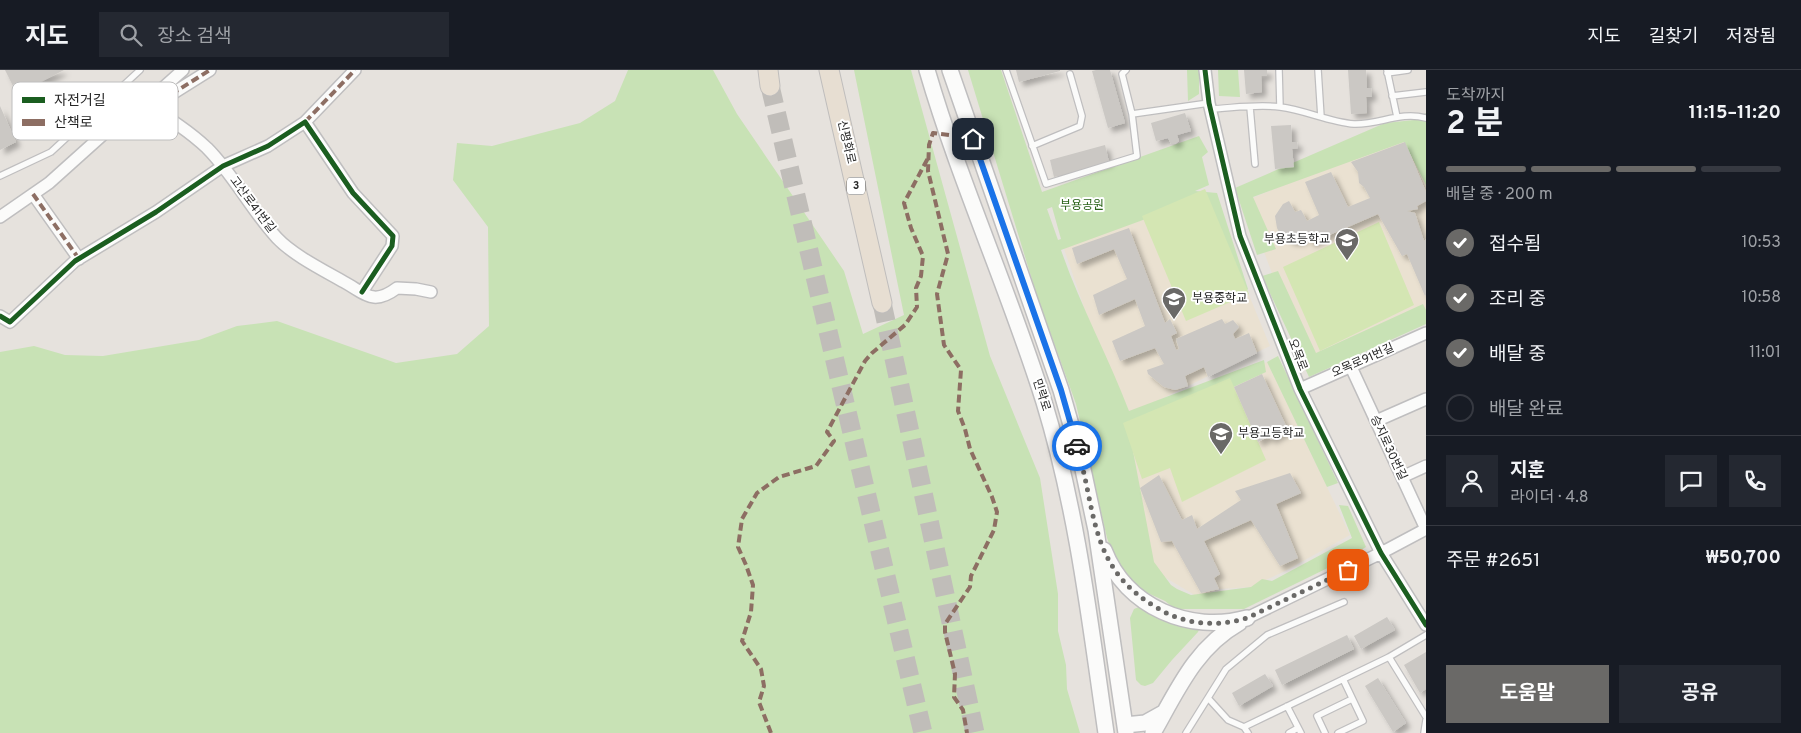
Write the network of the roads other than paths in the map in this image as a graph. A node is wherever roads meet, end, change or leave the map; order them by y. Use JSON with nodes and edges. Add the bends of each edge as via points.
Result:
{"nodes":[{"id":1,"x":140,"y":70,"type":"edge"},
{"id":2,"x":183,"y":70,"type":"edge"},
{"id":3,"x":210,"y":70,"type":"edge"},
{"id":4,"x":355,"y":70,"type":"edge"},
{"id":5,"x":830,"y":70,"type":"edge"},
{"id":6,"x":927,"y":70,"type":"edge"},
{"id":7,"x":950,"y":70,"type":"edge"},
{"id":8,"x":1006,"y":70,"type":"edge"},
{"id":9,"x":1126,"y":70,"type":"edge"},
{"id":10,"x":1205,"y":70,"type":"edge"},
{"id":11,"x":1279,"y":70,"type":"edge"},
{"id":12,"x":1318,"y":70,"type":"edge"},
{"id":13,"x":1408,"y":70,"type":"edge"},
{"id":14,"x":1387,"y":71,"type":"edge"},
{"id":15,"x":1070,"y":74,"type":"dead end"},
{"id":16,"x":127,"y":82,"type":"edge"},
{"id":17,"x":170,"y":82,"type":"edge"},
{"id":18,"x":178,"y":87,"type":"edge"},
{"id":19,"x":1426,"y":92,"type":"edge"},
{"id":20,"x":1392,"y":96,"type":"junction"},
{"id":21,"x":1210,"y":106,"type":"junction"},
{"id":22,"x":1250,"y":107,"type":"junction"},
{"id":23,"x":1280,"y":107,"type":"junction"},
{"id":24,"x":1132,"y":114,"type":"junction"},
{"id":25,"x":1321,"y":117,"type":"junction"},
{"id":26,"x":1397,"y":117,"type":"junction"},
{"id":27,"x":1426,"y":118,"type":"edge"},
{"id":28,"x":306,"y":122,"type":"junction"},
{"id":29,"x":178,"y":125,"type":"edge"},
{"id":30,"x":64,"y":140,"type":"edge"},
{"id":31,"x":97,"y":140,"type":"edge"},
{"id":32,"x":1032,"y":146,"type":"junction"},
{"id":33,"x":1256,"y":164,"type":"dead end"},
{"id":34,"x":223,"y":166,"type":"junction"},
{"id":35,"x":0,"y":176,"type":"edge"},
{"id":36,"x":33,"y":194,"type":"junction"},
{"id":37,"x":0,"y":217,"type":"edge"},
{"id":38,"x":79,"y":259,"type":"junction"},
{"id":39,"x":362,"y":292,"type":"junction"},
{"id":40,"x":431,"y":292,"type":"dead end"},
{"id":41,"x":882,"y":303,"type":"tunnel mouth"},
{"id":42,"x":0,"y":316,"type":"edge"},
{"id":43,"x":1426,"y":333,"type":"edge"},
{"id":44,"x":1351,"y":367,"type":"junction"},
{"id":45,"x":1300,"y":389,"type":"junction"},
{"id":46,"x":1426,"y":399,"type":"edge"},
{"id":47,"x":1376,"y":421,"type":"junction"},
{"id":48,"x":1426,"y":466,"type":"edge"},
{"id":49,"x":1402,"y":478,"type":"junction"},
{"id":50,"x":1426,"y":529,"type":"edge"},
{"id":51,"x":1096,"y":530,"type":"junction"},
{"id":52,"x":1381,"y":553,"type":"junction"},
{"id":53,"x":1344,"y":602,"type":"dead end"},
{"id":54,"x":1247,"y":618,"type":"junction"},
{"id":55,"x":1426,"y":625,"type":"edge"},
{"id":56,"x":1426,"y":635,"type":"edge"},
{"id":57,"x":1389,"y":657,"type":"junction"},
{"id":58,"x":1343,"y":679,"type":"junction"},
{"id":59,"x":1208,"y":698,"type":"junction"},
{"id":60,"x":1352,"y":699,"type":"junction"},
{"id":61,"x":1287,"y":706,"type":"junction"},
{"id":62,"x":1164,"y":712,"type":"junction"},
{"id":63,"x":1426,"y":719,"type":"edge"},
{"id":64,"x":1244,"y":726,"type":"junction"},
{"id":65,"x":1126,"y":729,"type":"edge"},
{"id":66,"x":1299,"y":730,"type":"edge"},
{"id":67,"x":1106,"y":733,"type":"edge"},
{"id":68,"x":1153,"y":733,"type":"edge"},
{"id":69,"x":1186,"y":733,"type":"edge"},
{"id":70,"x":1248,"y":733,"type":"edge"},
{"id":71,"x":1289,"y":733,"type":"edge"},
{"id":72,"x":1325,"y":733,"type":"edge"},
{"id":73,"x":1338,"y":733,"type":"edge"},
{"id":74,"x":1424,"y":733,"type":"edge"}],
"edges":[{"from":1,"to":16,"type":"lane"},
{"from":2,"to":17,"type":"street"},
{"from":3,"to":18,"type":"street"},
{"from":4,"to":28,"type":"street"},
{"from":5,"to":41,"type":"highway","name":"신평화로","number":"3"},
{"from":6,"to":67,"type":"main road","name":"민락로","via":[[1044,402],[1058,452],[1082,563]]},
{"from":7,"to":51,"type":"main road","name":"민락로","via":[[1061,390]]},
{"from":8,"to":32,"type":"lane"},
{"from":9,"to":24,"type":"lane","via":[[1122,74]]},
{"from":10,"to":21,"type":"street","name":"오목로"},
{"from":11,"to":23,"type":"lane"},
{"from":12,"to":25,"type":"lane"},
{"from":13,"to":14,"type":"lane"},
{"from":14,"to":20,"type":"lane"},
{"from":15,"to":32,"type":"lane","via":[[1082,116],[1080,126]]},
{"from":19,"to":20,"type":"lane"},
{"from":20,"to":26,"type":"lane"},
{"from":21,"to":22,"type":"lane"},
{"from":21,"to":24,"type":"lane"},
{"from":21,"to":45,"type":"street","name":"오목로","via":[[1240,236]]},
{"from":22,"to":23,"type":"lane"},
{"from":22,"to":33,"type":"lane"},
{"from":23,"to":25,"type":"lane"},
{"from":24,"to":32,"type":"lane","via":[[1137,156],[1046,184]]},
{"from":25,"to":26,"type":"lane","via":[[1356,124]]},
{"from":26,"to":27,"type":"lane","via":[[1413,115]]},
{"from":28,"to":34,"type":"street","via":[[268,146]]},
{"from":28,"to":39,"type":"street","via":[[353,193],[393,236],[392,246]]},
{"from":29,"to":34,"type":"street","name":"고산로41번길"},
{"from":30,"to":35,"type":"lane","via":[[51,152]]},
{"from":31,"to":36,"type":"street"},
{"from":34,"to":38,"type":"street"},
{"from":34,"to":39,"type":"street","name":"고산로41번길","via":[[279,240]]},
{"from":36,"to":37,"type":"street"},
{"from":36,"to":38,"type":"street"},
{"from":38,"to":42,"type":"street","via":[[10,322]]},
{"from":39,"to":40,"type":"street","name":"고산로41번길","via":[[373,298],[386,296],[397,288]]},
{"from":43,"to":44,"type":"street","name":"오목로91번길"},
{"from":44,"to":45,"type":"street","name":"오목로91번길"},
{"from":44,"to":47,"type":"street","name":"승지로30번길"},
{"from":45,"to":52,"type":"street","name":"오목로"},
{"from":46,"to":47,"type":"street"},
{"from":47,"to":49,"type":"street","name":"승지로30번길"},
{"from":48,"to":49,"type":"street"},
{"from":49,"to":50,"type":"street","name":"승지로30번길"},
{"from":50,"to":52,"type":"street"},
{"from":51,"to":54,"type":"main road","via":[[1114,571],[1133,592],[1157,608],[1196,623],[1223,623]]},
{"from":51,"to":65,"type":"main road","name":"민락로"},
{"from":52,"to":54,"type":"street"},
{"from":52,"to":55,"type":"street","name":"오목로"},
{"from":53,"to":59,"type":"lane","via":[[1267,635],[1226,669]]},
{"from":54,"to":62,"type":"main road","via":[[1211,643],[1196,660]]},
{"from":56,"to":57,"type":"lane"},
{"from":57,"to":58,"type":"lane"},
{"from":57,"to":63,"type":"lane"},
{"from":58,"to":60,"type":"lane"},
{"from":58,"to":61,"type":"lane"},
{"from":59,"to":64,"type":"lane","via":[[1228,720]]},
{"from":59,"to":69,"type":"lane"},
{"from":60,"to":72,"type":"lane","via":[[1317,716]]},
{"from":60,"to":73,"type":"lane","via":[[1363,721]]},
{"from":61,"to":64,"type":"lane"},
{"from":61,"to":66,"type":"lane"},
{"from":62,"to":65,"type":"main road"},
{"from":62,"to":68,"type":"main road"},
{"from":63,"to":74,"type":"lane"},
{"from":64,"to":70,"type":"lane"},
{"from":66,"to":71,"type":"lane"}]}
